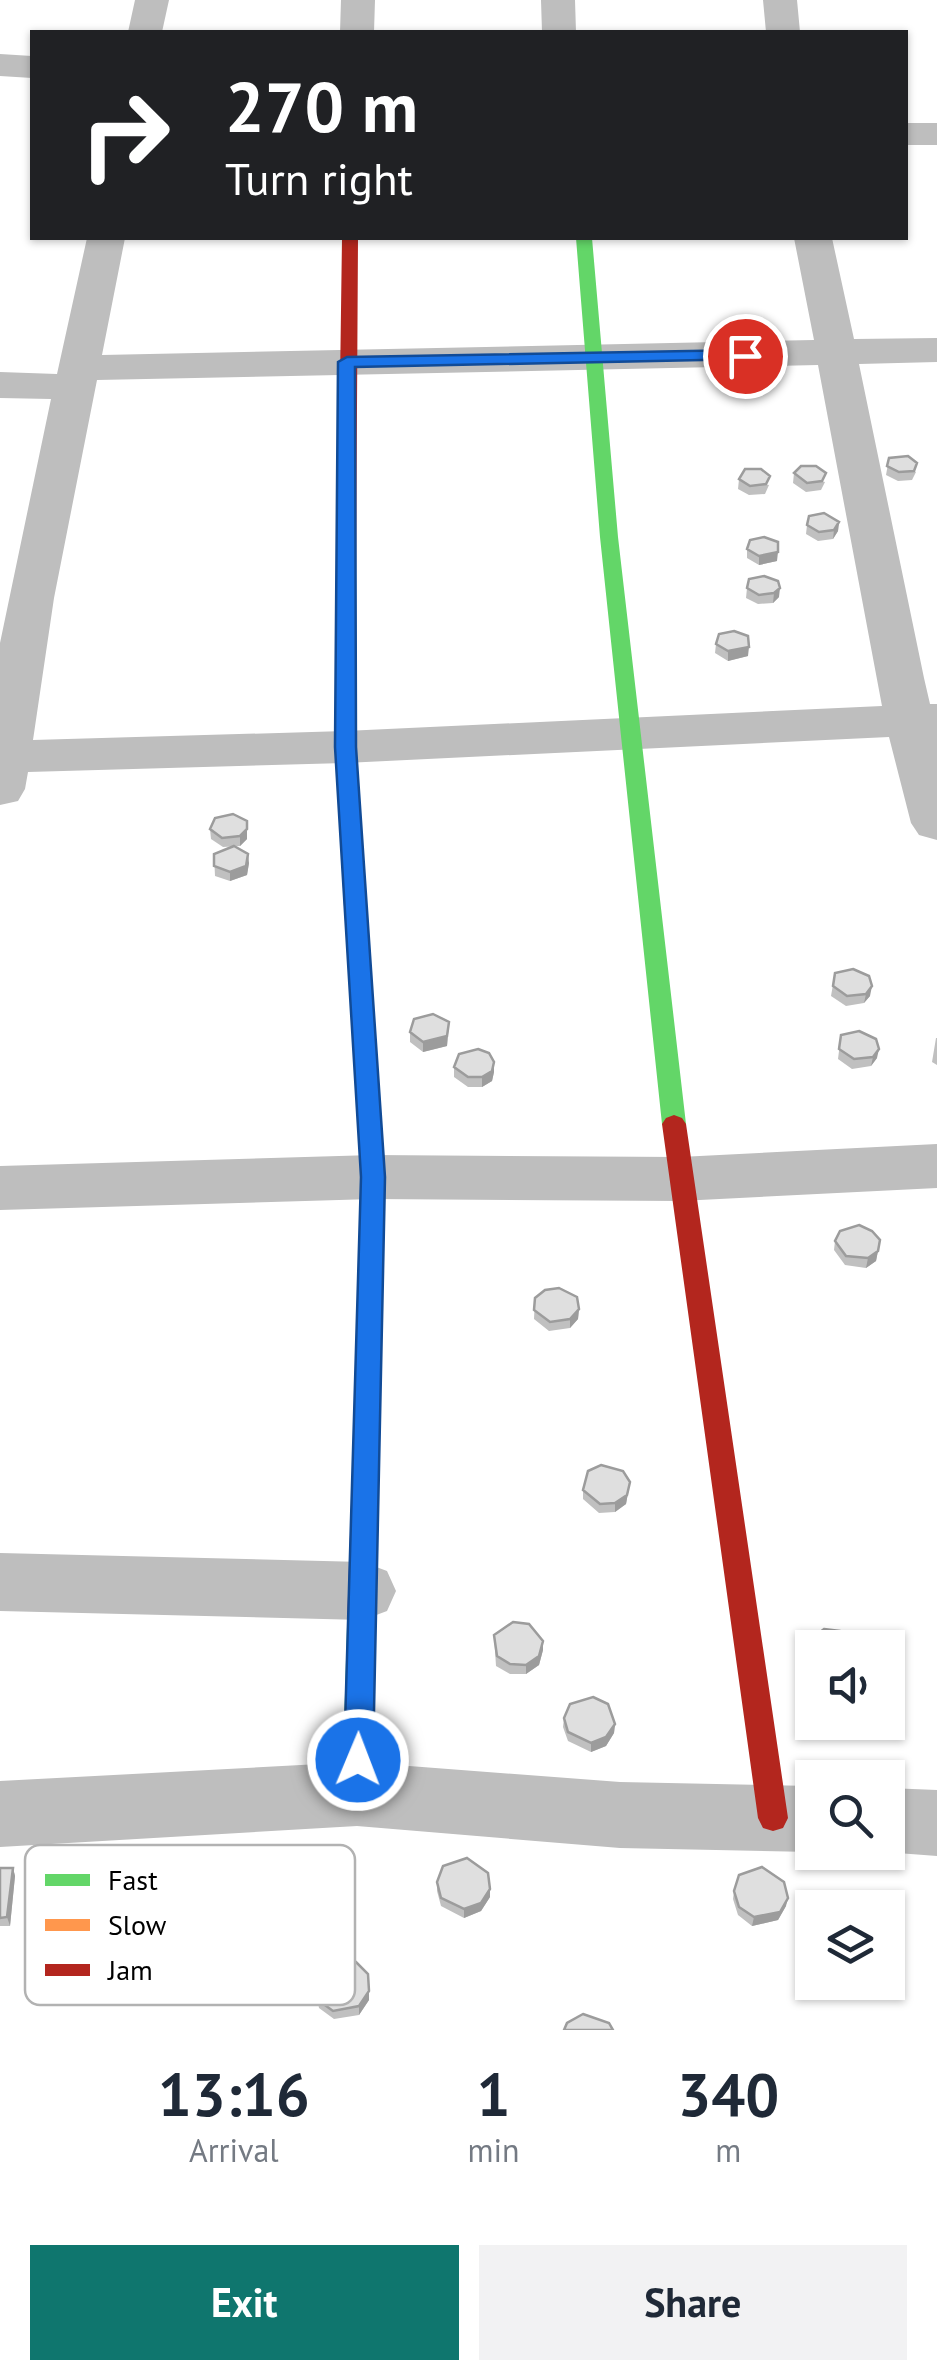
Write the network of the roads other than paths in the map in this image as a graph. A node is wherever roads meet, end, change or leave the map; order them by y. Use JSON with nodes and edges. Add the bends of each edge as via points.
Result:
{"nodes":[{"id":1,"x":152,"y":0,"type":"edge"},
{"id":2,"x":358,"y":0,"type":"edge"},
{"id":3,"x":558,"y":0,"type":"edge"},
{"id":4,"x":780,"y":0,"type":"edge"},
{"id":5,"x":145,"y":30,"type":"edge"},
{"id":6,"x":356,"y":30,"type":"edge"},
{"id":7,"x":559,"y":30,"type":"edge"},
{"id":8,"x":783,"y":30,"type":"edge"},
{"id":9,"x":0,"y":65,"type":"edge"},
{"id":10,"x":30,"y":67,"type":"edge"},
{"id":11,"x":908,"y":134,"type":"edge"},
{"id":12,"x":937,"y":134,"type":"edge"},
{"id":13,"x":106,"y":240,"type":"edge"},
{"id":14,"x":350,"y":240,"type":"edge"},
{"id":15,"x":584,"y":240,"type":"edge"},
{"id":16,"x":813,"y":240,"type":"edge"},
{"id":17,"x":937,"y":350,"type":"edge"},
{"id":18,"x":838,"y":353,"type":"junction"},
{"id":19,"x":593,"y":360,"type":"junction"},
{"id":20,"x":347,"y":362,"type":"junction"},
{"id":21,"x":77,"y":378,"type":"junction"},
{"id":22,"x":0,"y":385,"type":"edge"},
{"id":23,"x":922,"y":720,"type":"edge"},
{"id":24,"x":631,"y":731,"type":"junction"},
{"id":25,"x":346,"y":747,"type":"junction"},
{"id":26,"x":2,"y":768,"type":"edge"},
{"id":27,"x":937,"y":823,"type":"edge"},
{"id":28,"x":937,"y":1166,"type":"edge"},
{"id":29,"x":373,"y":1177,"type":"junction"},
{"id":30,"x":680,"y":1179,"type":"junction"},
{"id":31,"x":0,"y":1188,"type":"edge"},
{"id":32,"x":0,"y":1582,"type":"edge"},
{"id":33,"x":363,"y":1591,"type":"junction"},
{"id":34,"x":358,"y":1794,"type":"junction"},
{"id":35,"x":0,"y":1814,"type":"edge"},
{"id":36,"x":793,"y":1819,"type":"edge"},
{"id":37,"x":905,"y":1821,"type":"edge"},
{"id":38,"x":937,"y":1822,"type":"edge"}],
"edges":[{"from":1,"to":5,"type":"street"},
{"from":2,"to":6,"type":"street"},
{"from":3,"to":7,"type":"street"},
{"from":4,"to":8,"type":"street"},
{"from":9,"to":10,"type":"street"},
{"from":11,"to":12,"type":"street"},
{"from":13,"to":21,"type":"street"},
{"from":14,"to":20,"type":"street"},
{"from":15,"to":19,"type":"street"},
{"from":16,"to":18,"type":"street"},
{"from":17,"to":18,"type":"street"},
{"from":18,"to":19,"type":"street"},
{"from":18,"to":23,"type":"street"},
{"from":19,"to":20,"type":"street"},
{"from":19,"to":24,"type":"street"},
{"from":20,"to":21,"type":"street"},
{"from":20,"to":25,"type":"street"},
{"from":21,"to":22,"type":"street"},
{"from":21,"to":26,"type":"street"},
{"from":23,"to":24,"type":"street"},
{"from":23,"to":27,"type":"street"},
{"from":24,"to":25,"type":"street"},
{"from":24,"to":30,"type":"street"},
{"from":25,"to":26,"type":"street"},
{"from":25,"to":29,"type":"street"},
{"from":28,"to":30,"type":"street"},
{"from":29,"to":30,"type":"street"},
{"from":29,"to":31,"type":"street"},
{"from":29,"to":33,"type":"street"},
{"from":30,"to":36,"type":"street"},
{"from":32,"to":33,"type":"street"},
{"from":33,"to":34,"type":"street"},
{"from":34,"to":35,"type":"street"},
{"from":34,"to":36,"type":"street","via":[[620,1815]]},
{"from":37,"to":38,"type":"street"}]}
